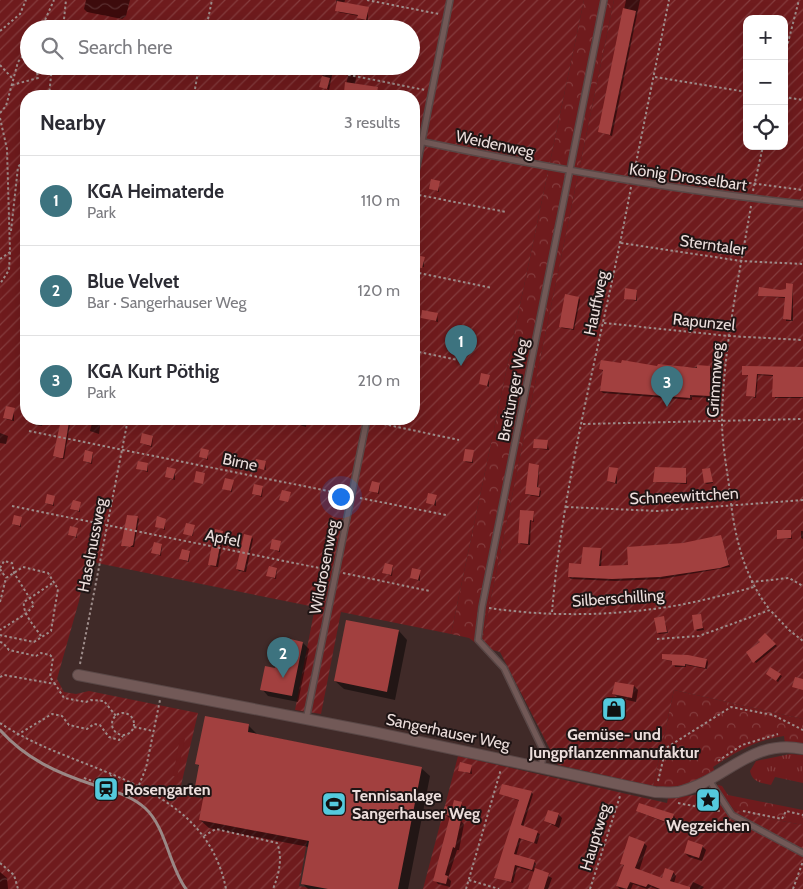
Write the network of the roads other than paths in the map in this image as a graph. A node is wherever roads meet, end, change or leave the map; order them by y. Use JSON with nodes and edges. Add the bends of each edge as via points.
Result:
{"nodes":[{"id":1,"x":450,"y":0,"type":"edge"},
{"id":2,"x":604,"y":0,"type":"edge"},
{"id":3,"x":422,"y":142,"type":"junction"},
{"id":4,"x":420,"y":152,"type":"edge"},
{"id":5,"x":570,"y":172,"type":"junction"},
{"id":6,"x":803,"y":204,"type":"edge"},
{"id":7,"x":366,"y":425,"type":"edge"},
{"id":8,"x":78,"y":675,"type":"road end"},
{"id":9,"x":306,"y":720,"type":"junction"},
{"id":10,"x":803,"y":749,"type":"edge"},
{"id":11,"x":541,"y":768,"type":"junction"},
{"id":12,"x":709,"y":780,"type":"junction"},
{"id":13,"x":803,"y":853,"type":"edge"}],
"edges":[{"from":1,"to":3,"type":"lane"},
{"from":2,"to":5,"type":"lane","name":"Breitunger Weg"},
{"from":3,"to":4,"type":"lane"},
{"from":3,"to":5,"type":"lane","name":"Weidenweg"},
{"from":5,"to":6,"type":"lane","name":"König Drosselbart"},
{"from":5,"to":11,"type":"lane","name":"Breitunger Weg","via":[[478,640],[504,668],[544,752]]},
{"from":7,"to":9,"type":"lane","name":"Wildrosenweg"},
{"from":8,"to":9,"type":"street","name":"Sangerhauser Weg"},
{"from":9,"to":11,"type":"street","name":"Sangerhauser Weg"},
{"from":10,"to":12,"type":"street","name":"Sangerhauser Weg","via":[[765,749]]},
{"from":11,"to":12,"type":"street","name":"Sangerhauser Weg","via":[[655,792],[677,792]]},
{"from":12,"to":13,"type":"lane","via":[[732,814]]}]}
